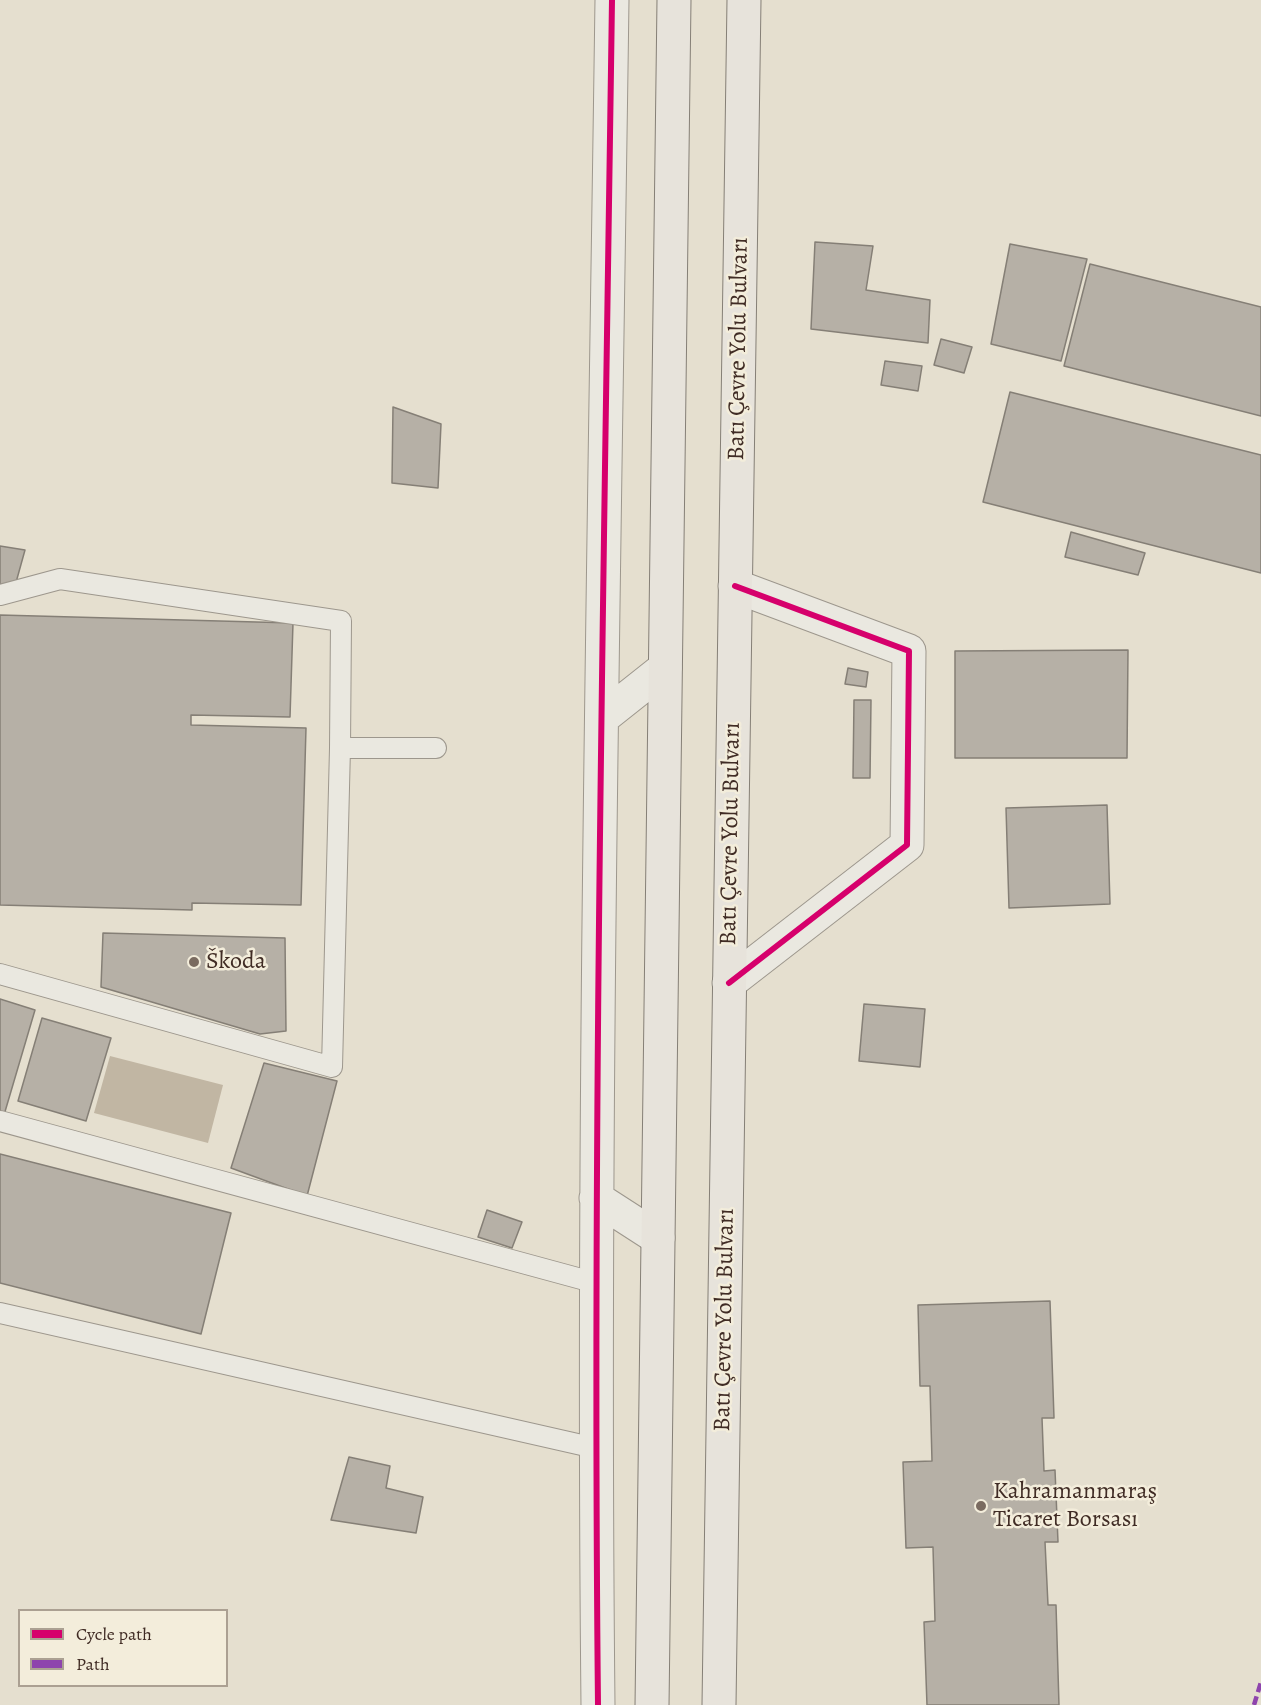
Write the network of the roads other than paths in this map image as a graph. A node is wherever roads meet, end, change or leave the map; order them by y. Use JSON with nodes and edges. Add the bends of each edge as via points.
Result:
{"nodes":[{"id":1,"x":612,"y":0,"type":"edge"},
{"id":2,"x":674,"y":0,"type":"edge"},
{"id":3,"x":744,"y":0,"type":"edge"},
{"id":4,"x":735,"y":586,"type":"junction"},
{"id":5,"x":0,"y":595,"type":"edge"},
{"id":6,"x":665,"y":668,"type":"junction"},
{"id":7,"x":602,"y":718,"type":"junction"},
{"id":8,"x":340,"y":748,"type":"junction"},
{"id":9,"x":436,"y":748,"type":"dead end"},
{"id":10,"x":0,"y":974,"type":"edge"},
{"id":11,"x":729,"y":983,"type":"junction"},
{"id":12,"x":0,"y":1121,"type":"edge"},
{"id":13,"x":596,"y":1198,"type":"junction"},
{"id":14,"x":658,"y":1238,"type":"junction"},
{"id":15,"x":596,"y":1283,"type":"junction"},
{"id":16,"x":0,"y":1313,"type":"edge"},
{"id":17,"x":595,"y":1448,"type":"junction"},
{"id":18,"x":598,"y":1705,"type":"edge"},
{"id":19,"x":651,"y":1705,"type":"edge"},
{"id":20,"x":719,"y":1705,"type":"edge"}],
"edges":[{"from":1,"to":7,"type":"street"},
{"from":2,"to":6,"type":"highway"},
{"from":3,"to":4,"type":"highway","name":"Batı Çevre Yolu Bulvarı"},
{"from":4,"to":11,"type":"highway","name":"Batı Çevre Yolu Bulvarı"},
{"from":4,"to":11,"type":"street","via":[[909,651],[907,845]]},
{"from":5,"to":8,"type":"lane","via":[[60,579],[340,621]]},
{"from":6,"to":7,"type":"street"},
{"from":6,"to":14,"type":"highway"},
{"from":7,"to":13,"type":"street"},
{"from":8,"to":9,"type":"lane"},
{"from":8,"to":10,"type":"lane","via":[[332,1067]]},
{"from":11,"to":20,"type":"highway","name":"Batı Çevre Yolu Bulvarı"},
{"from":12,"to":15,"type":"lane"},
{"from":13,"to":14,"type":"street"},
{"from":13,"to":15,"type":"street"},
{"from":14,"to":19,"type":"highway"},
{"from":15,"to":17,"type":"street"},
{"from":16,"to":17,"type":"lane"},
{"from":17,"to":18,"type":"street"}]}
